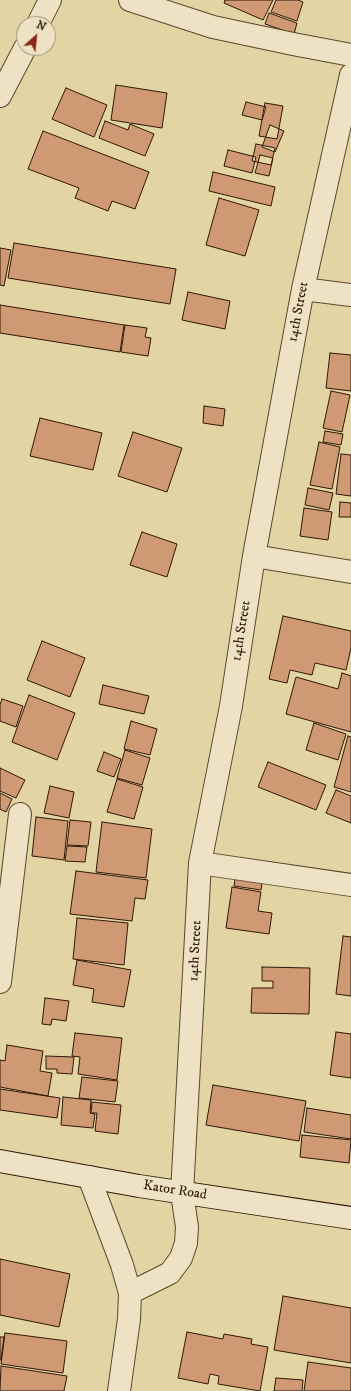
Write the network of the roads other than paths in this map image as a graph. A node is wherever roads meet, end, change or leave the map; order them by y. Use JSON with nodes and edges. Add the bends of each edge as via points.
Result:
{"nodes":[{"id":1,"x":50,"y":0,"type":"edge"},
{"id":2,"x":130,"y":0,"type":"edge"},
{"id":3,"x":42,"y":16,"type":"edge"},
{"id":4,"x":351,"y":55,"type":"edge"},
{"id":5,"x":21,"y":56,"type":"edge"},
{"id":6,"x":351,"y":75,"type":"edge"},
{"id":7,"x":0,"y":96,"type":"edge"},
{"id":8,"x":303,"y":289,"type":"junction"},
{"id":9,"x":351,"y":295,"type":"edge"},
{"id":10,"x":254,"y":556,"type":"junction"},
{"id":11,"x":351,"y":572,"type":"edge"},
{"id":12,"x":20,"y":814,"type":"dead end"},
{"id":13,"x":200,"y":863,"type":"junction"},
{"id":14,"x":351,"y":885,"type":"edge"},
{"id":15,"x":0,"y":982,"type":"edge"},
{"id":16,"x":0,"y":1161,"type":"edge"},
{"id":17,"x":89,"y":1177,"type":"junction"},
{"id":18,"x":182,"y":1193,"type":"junction"},
{"id":19,"x":351,"y":1218,"type":"edge"},
{"id":20,"x":130,"y":1293,"type":"junction"},
{"id":21,"x":119,"y":1391,"type":"edge"}],
"edges":[{"from":1,"to":3,"type":"street"},
{"from":2,"to":4,"type":"street","via":[[213,26]]},
{"from":5,"to":7,"type":"street"},
{"from":6,"to":8,"type":"street","name":"14th Street"},
{"from":8,"to":9,"type":"street"},
{"from":8,"to":10,"type":"street","name":"14th Street"},
{"from":10,"to":11,"type":"street"},
{"from":10,"to":13,"type":"street","name":"14th Street","via":[[230,706]]},
{"from":12,"to":15,"type":"street"},
{"from":13,"to":14,"type":"street"},
{"from":13,"to":18,"type":"street","name":"14th Street"},
{"from":16,"to":17,"type":"street","name":"Kator Road"},
{"from":17,"to":18,"type":"street","name":"Kator Road"},
{"from":17,"to":20,"type":"street"},
{"from":18,"to":19,"type":"street","name":"Kator Road"},
{"from":18,"to":20,"type":"street","name":"14th Street","via":[[187,1227],[186,1243],[181,1258],[170,1273]]},
{"from":20,"to":21,"type":"street"}]}
